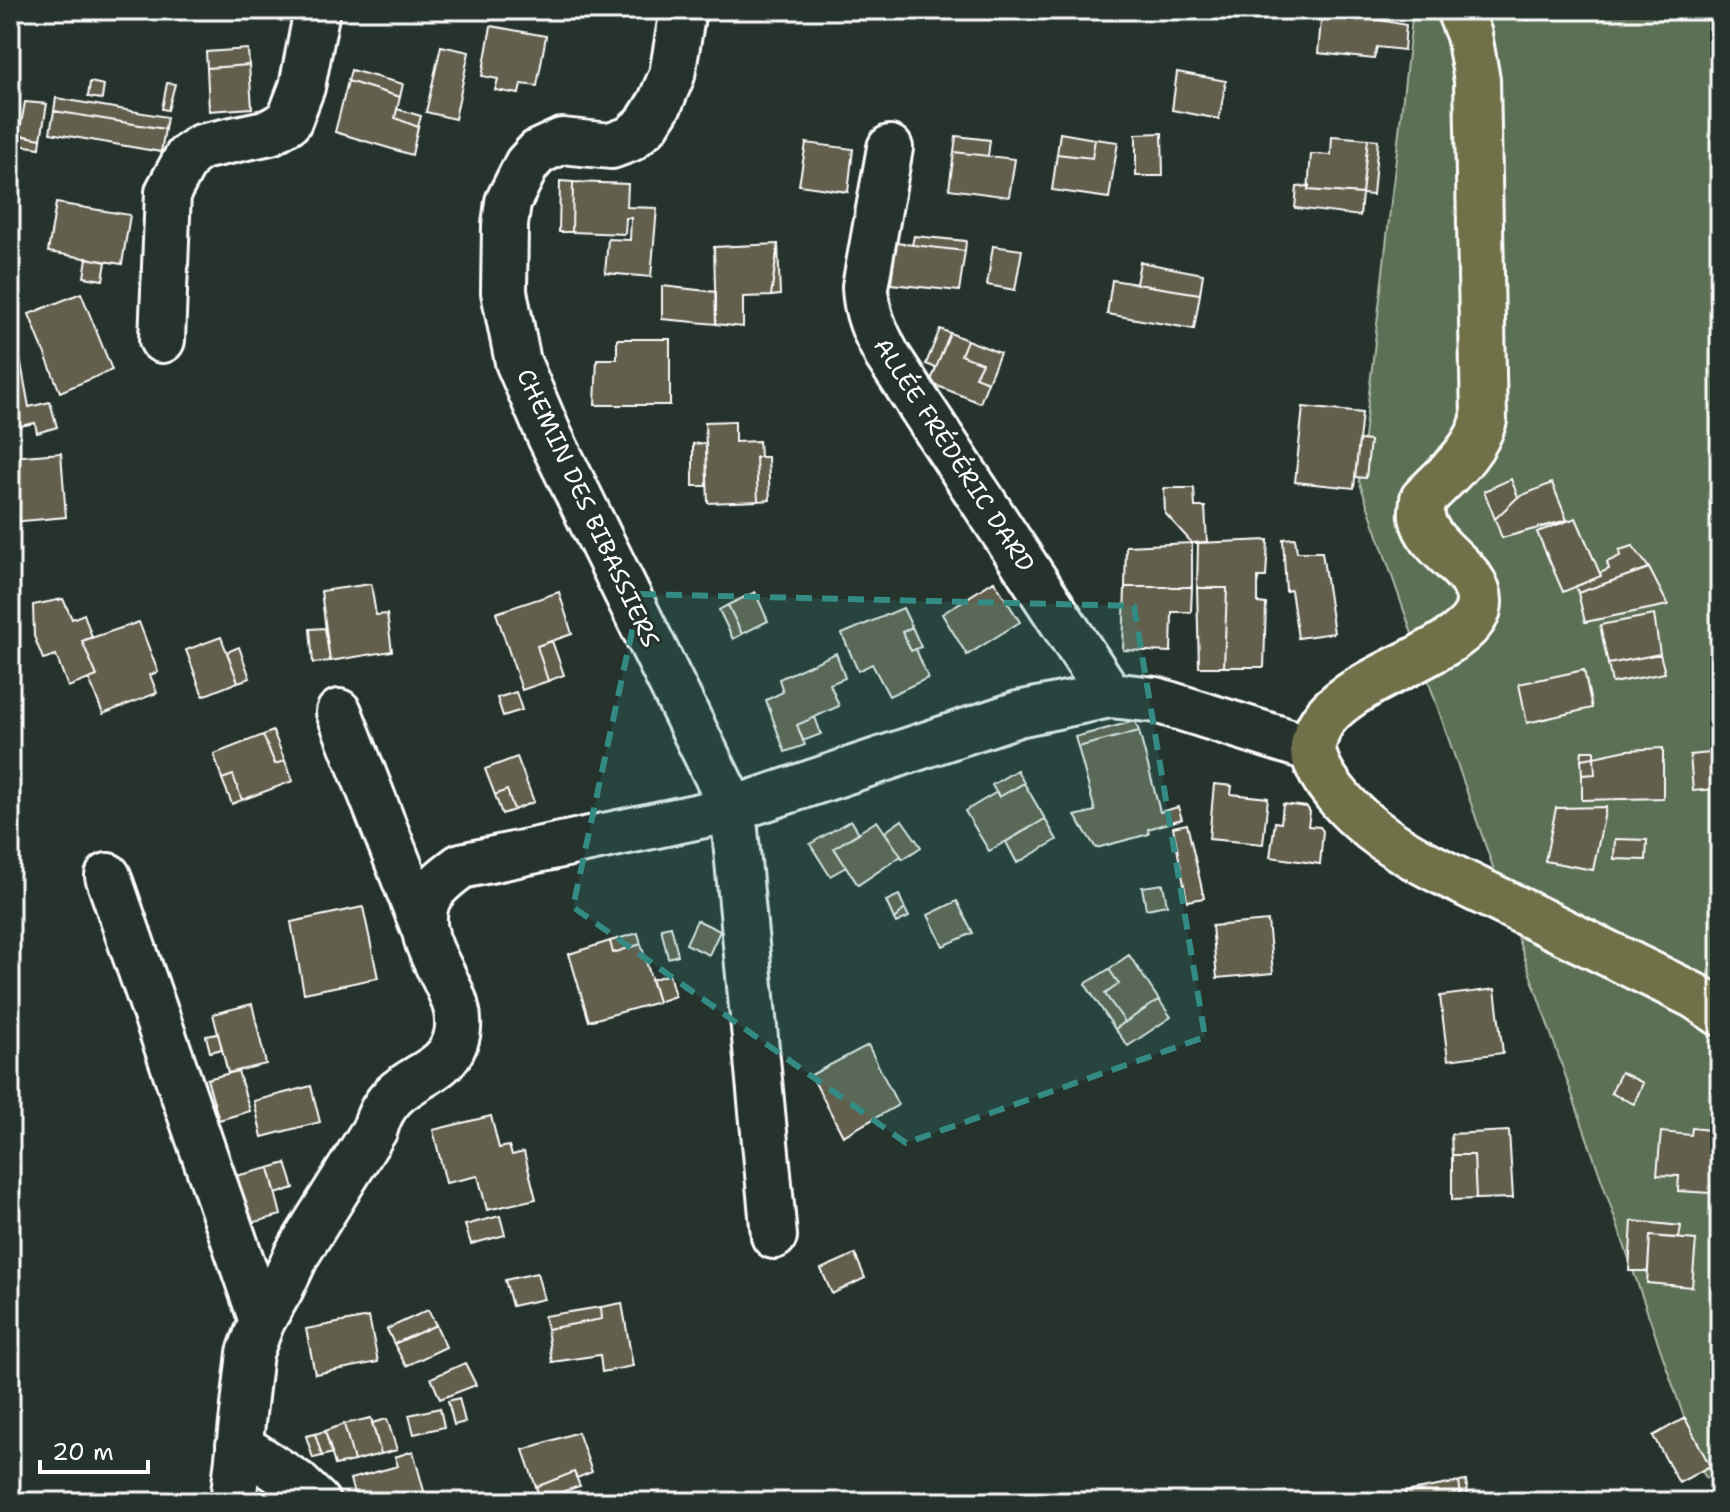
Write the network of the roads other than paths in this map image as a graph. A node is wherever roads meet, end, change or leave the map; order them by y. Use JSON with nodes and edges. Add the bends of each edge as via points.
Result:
{"nodes":[{"id":1,"x":317,"y":10,"type":"edge"},
{"id":2,"x":683,"y":10,"type":"edge"},
{"id":3,"x":1459,"y":10,"type":"edge"},
{"id":4,"x":890,"y":148,"type":"dead end"},
{"id":5,"x":162,"y":340,"type":"dead end"},
{"id":6,"x":1110,"y":695,"type":"junction"},
{"id":7,"x":339,"y":712,"type":"dead end"},
{"id":8,"x":1312,"y":749,"type":"junction"},
{"id":9,"x":733,"y":809,"type":"junction"},
{"id":10,"x":108,"y":876,"type":"dead end"},
{"id":11,"x":429,"y":944,"type":"junction"},
{"id":12,"x":1720,"y":1013,"type":"edge"},
{"id":13,"x":774,"y":1236,"type":"dead end"},
{"id":14,"x":262,"y":1321,"type":"junction"},
{"id":15,"x":239,"y":1445,"type":"junction"},
{"id":16,"x":233,"y":1502,"type":"edge"},
{"id":17,"x":317,"y":1502,"type":"edge"}],
"edges":[{"from":1,"to":5,"type":"street","via":[[302,87],[289,121],[270,132],[201,147],[187,157],[168,192]]},
{"from":2,"to":9,"type":"street","name":"CHEMIN DES BIBASSIERS","via":[[672,75],[647,124],[611,146],[562,141],[527,164],[508,202],[504,292],[518,362],[550,437]]},
{"from":3,"to":8,"type":"main road","via":[[1477,80],[1484,420],[1478,440],[1423,499],[1422,517],[1430,536],[1472,581],[1479,600],[1474,622],[1452,639],[1346,697],[1319,725]]},
{"from":4,"to":6,"type":"street","name":"ALLÉE FRÉDÉRIC DARD","via":[[865,287],[865,308],[874,332]]},
{"from":6,"to":8,"type":"street","via":[[1156,700]]},
{"from":6,"to":9,"type":"street","via":[[1018,714]]},
{"from":7,"to":11,"type":"street"},
{"from":8,"to":12,"type":"main road","via":[[1323,778],[1380,835]]},
{"from":9,"to":11,"type":"street","via":[[461,866],[428,900]]},
{"from":9,"to":13,"type":"street","name":"CHEMIN DES BIBASSIERS"},
{"from":10,"to":14,"type":"street"},
{"from":11,"to":14,"type":"street","via":[[455,1001],[460,1022],[455,1044],[441,1062],[388,1099]]},
{"from":14,"to":15,"type":"street","via":[[250,1353]]},
{"from":15,"to":16,"type":"street"},
{"from":15,"to":17,"type":"street"}]}
